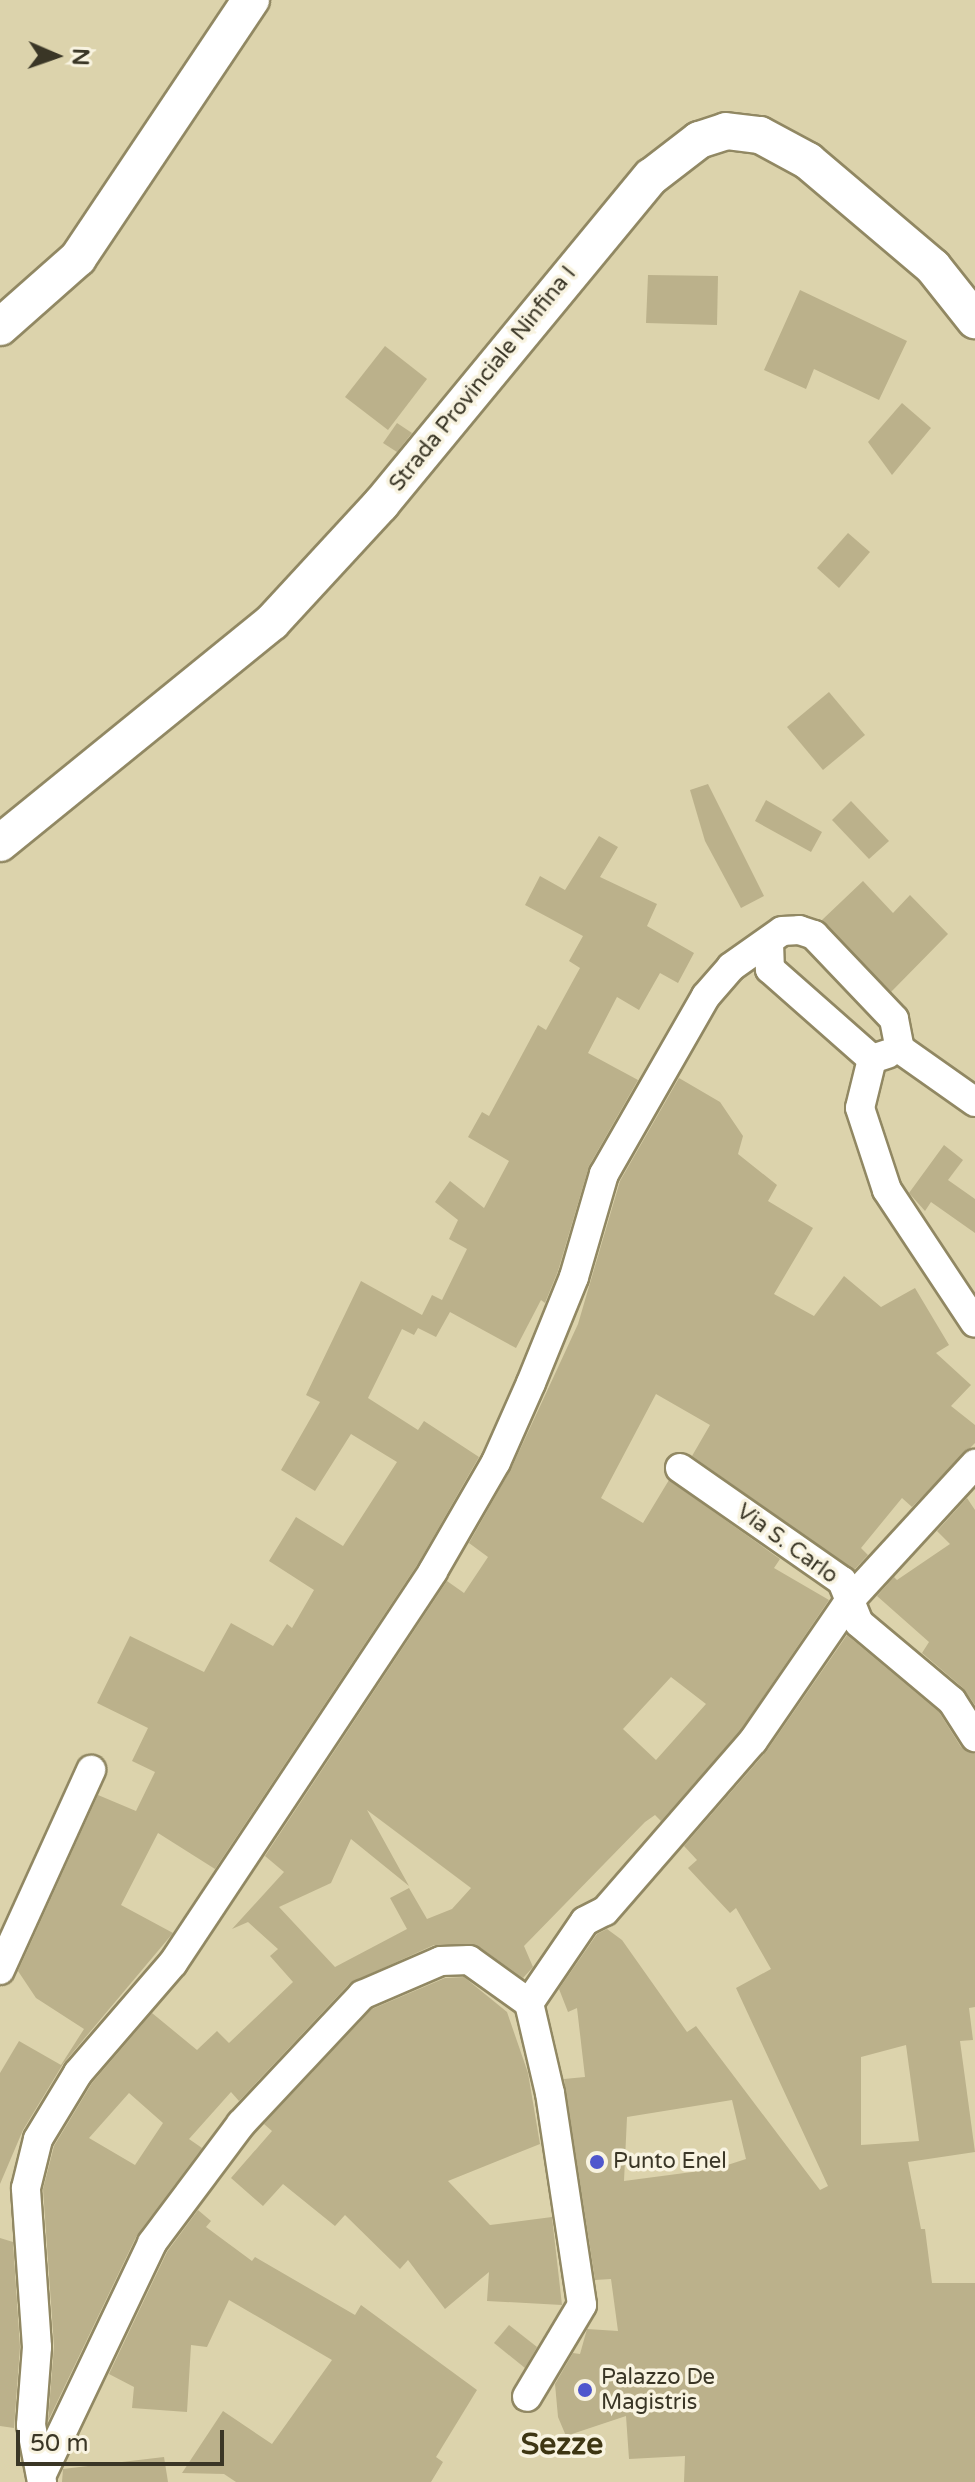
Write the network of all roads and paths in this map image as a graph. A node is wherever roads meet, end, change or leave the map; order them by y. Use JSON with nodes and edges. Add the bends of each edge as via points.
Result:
{"nodes":[{"id":1,"x":251,"y":0,"type":"edge"},
{"id":2,"x":975,"y":320,"type":"edge"},
{"id":3,"x":0,"y":327,"type":"edge"},
{"id":4,"x":0,"y":843,"type":"edge"},
{"id":5,"x":769,"y":943,"type":"junction"},
{"id":6,"x":900,"y":1049,"type":"junction"},
{"id":7,"x":872,"y":1059,"type":"junction"},
{"id":8,"x":975,"y":1102,"type":"edge"},
{"id":9,"x":975,"y":1323,"type":"edge"},
{"id":10,"x":975,"y":1464,"type":"edge"},
{"id":11,"x":680,"y":1468,"type":"dead end"},
{"id":12,"x":850,"y":1600,"type":"junction"},
{"id":13,"x":975,"y":1737,"type":"edge"},
{"id":14,"x":91,"y":1770,"type":"dead end"},
{"id":15,"x":0,"y":1970,"type":"edge"},
{"id":16,"x":529,"y":2003,"type":"junction"},
{"id":17,"x":527,"y":2397,"type":"dead end"},
{"id":18,"x":42,"y":2478,"type":"edge"}],
"edges":[{"from":1,"to":3,"type":"street","via":[[78,258]]},
{"from":2,"to":4,"type":"street","name":"Strada Provinciale Ninfina I","via":[[933,267],[808,161],[760,135],[726,131],[699,140],[651,177],[381,504],[272,622]]},
{"from":5,"to":6,"type":"street","via":[[782,931],[814,935],[894,1019]]},
{"from":5,"to":7,"type":"street","via":[[770,969]]},
{"from":5,"to":18,"type":"street","via":[[731,967],[706,996],[604,1174],[574,1277],[531,1383],[496,1462],[433,1571],[173,1963],[78,2073],[38,2139],[26,2188],[37,2347],[31,2425]]},
{"from":6,"to":7,"type":"street"},
{"from":6,"to":8,"type":"street"},
{"from":7,"to":9,"type":"street","via":[[860,1108],[887,1190]]},
{"from":10,"to":12,"type":"street"},
{"from":11,"to":12,"type":"street","name":"Via S. Carlo","via":[[842,1581]]},
{"from":12,"to":13,"type":"street","name":"Via S. Carlo","via":[[859,1623],[952,1701]]},
{"from":12,"to":16,"type":"street","via":[[753,1741],[605,1911],[585,1921]]},
{"from":14,"to":15,"type":"street"},
{"from":16,"to":17,"type":"street","via":[[555,2121],[582,2305]]},
{"from":16,"to":18,"type":"street","via":[[469,1960],[441,1961],[362,1995],[241,2124],[152,2243]]}]}
